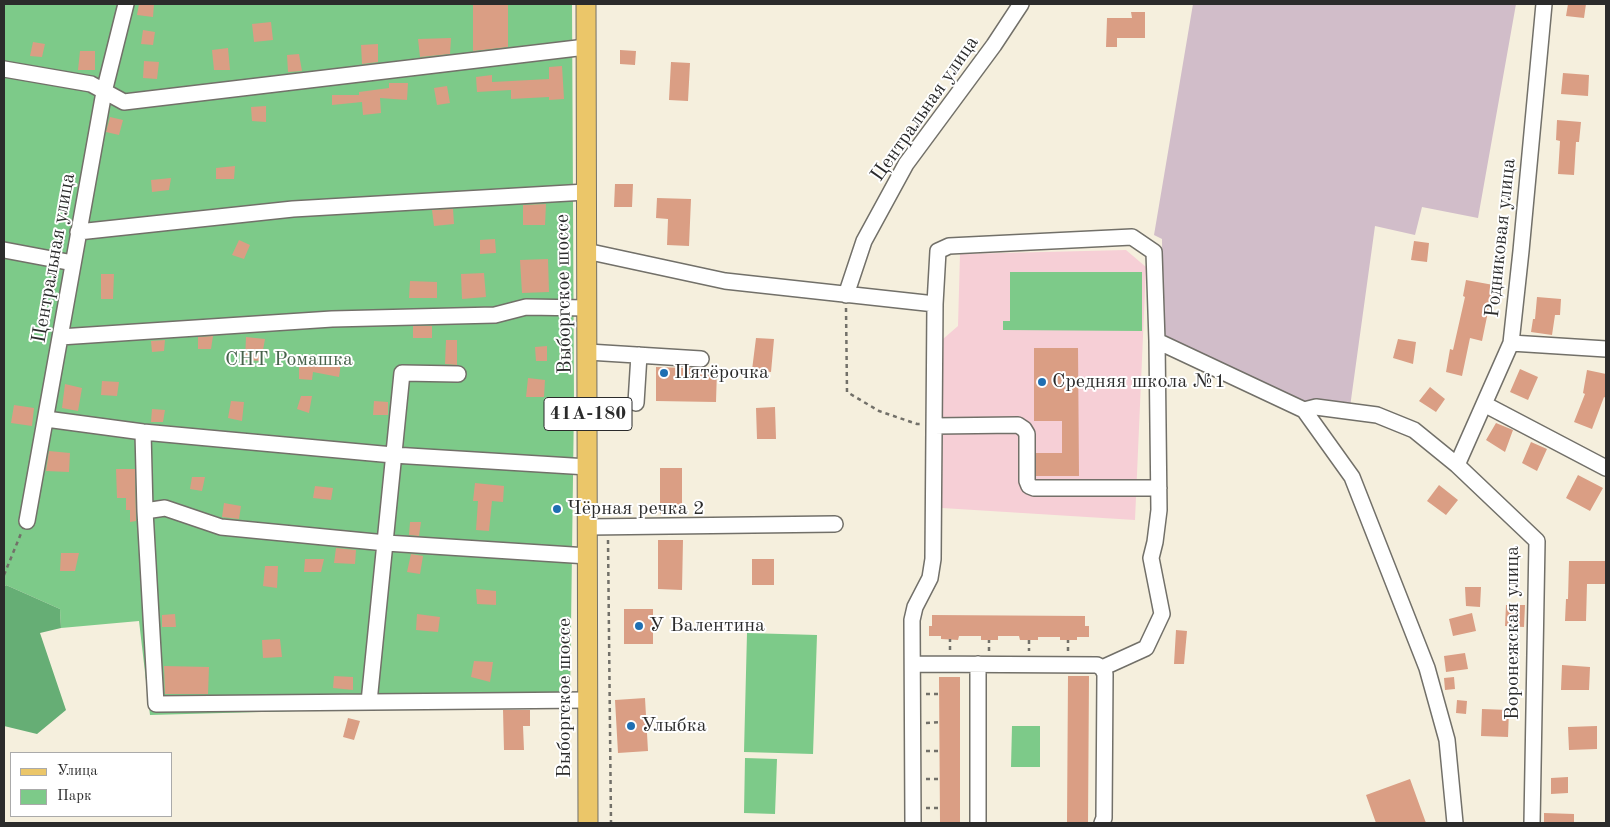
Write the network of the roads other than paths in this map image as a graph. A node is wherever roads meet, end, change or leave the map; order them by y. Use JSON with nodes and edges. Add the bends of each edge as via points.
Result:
{"nodes":[{"id":1,"x":126,"y":4,"type":"edge"},
{"id":2,"x":586,"y":4,"type":"edge"},
{"id":3,"x":1021,"y":4,"type":"edge"},
{"id":4,"x":1544,"y":4,"type":"edge"},
{"id":5,"x":586,"y":47,"type":"junction"},
{"id":6,"x":4,"y":69,"type":"edge"},
{"id":7,"x":104,"y":92,"type":"junction"},
{"id":8,"x":586,"y":192,"type":"junction"},
{"id":9,"x":78,"y":232,"type":"junction"},
{"id":10,"x":4,"y":250,"type":"edge"},
{"id":11,"x":586,"y":251,"type":"junction"},
{"id":12,"x":73,"y":263,"type":"junction"},
{"id":13,"x":846,"y":295,"type":"junction"},
{"id":14,"x":934,"y":304,"type":"junction"},
{"id":15,"x":587,"y":308,"type":"junction"},
{"id":16,"x":60,"y":336,"type":"junction"},
{"id":17,"x":1157,"y":341,"type":"junction"},
{"id":18,"x":1511,"y":343,"type":"junction"},
{"id":19,"x":1606,"y":348,"type":"edge"},
{"id":20,"x":588,"y":352,"type":"junction"},
{"id":21,"x":640,"y":355,"type":"junction"},
{"id":22,"x":701,"y":359,"type":"dead end"},
{"id":23,"x":458,"y":374,"type":"dead end"},
{"id":24,"x":636,"y":402,"type":"dead end"},
{"id":25,"x":1484,"y":404,"type":"junction"},
{"id":26,"x":1304,"y":410,"type":"junction"},
{"id":27,"x":46,"y":419,"type":"junction"},
{"id":28,"x":934,"y":426,"type":"junction"},
{"id":29,"x":143,"y":432,"type":"junction"},
{"id":30,"x":393,"y":455,"type":"junction"},
{"id":31,"x":1457,"y":465,"type":"junction"},
{"id":32,"x":588,"y":467,"type":"junction"},
{"id":33,"x":1606,"y":468,"type":"edge"},
{"id":34,"x":1159,"y":488,"type":"junction"},
{"id":35,"x":145,"y":511,"type":"junction"},
{"id":36,"x":27,"y":521,"type":"road end"},
{"id":37,"x":835,"y":524,"type":"dead end"},
{"id":38,"x":588,"y":527,"type":"junction"},
{"id":39,"x":386,"y":543,"type":"junction"},
{"id":40,"x":588,"y":556,"type":"junction"},
{"id":41,"x":912,"y":664,"type":"junction"},
{"id":42,"x":978,"y":664,"type":"junction"},
{"id":43,"x":1102,"y":668,"type":"junction"},
{"id":44,"x":587,"y":700,"type":"junction"},
{"id":45,"x":369,"y":702,"type":"junction"},
{"id":46,"x":588,"y":823,"type":"edge"},
{"id":47,"x":913,"y":823,"type":"edge"},
{"id":48,"x":978,"y":823,"type":"edge"},
{"id":49,"x":1102,"y":823,"type":"edge"},
{"id":50,"x":1455,"y":823,"type":"edge"},
{"id":51,"x":1532,"y":823,"type":"edge"}],
"edges":[{"from":1,"to":7,"type":"street","name":"Центральная улица"},
{"from":2,"to":5,"type":"main road","name":"Выборгское шоссе","number":"41А-180"},
{"from":3,"to":13,"type":"street","name":"Центральная улица","via":[[906,164],[864,240]]},
{"from":4,"to":18,"type":"street","name":"Родниковая улица"},
{"from":5,"to":7,"type":"street","via":[[124,102]]},
{"from":5,"to":8,"type":"main road","name":"Выборгское шоссе","number":"41А-180"},
{"from":6,"to":7,"type":"street","via":[[90,84]]},
{"from":7,"to":9,"type":"street","name":"Центральная улица"},
{"from":8,"to":9,"type":"street","via":[[293,209]]},
{"from":8,"to":11,"type":"main road","name":"Выборгское шоссе","number":"41А-180"},
{"from":9,"to":12,"type":"street","name":"Центральная улица"},
{"from":10,"to":12,"type":"street"},
{"from":11,"to":13,"type":"street","via":[[725,281]]},
{"from":11,"to":15,"type":"main road","name":"Выборгское шоссе","number":"41А-180"},
{"from":12,"to":16,"type":"street","name":"Центральная улица"},
{"from":13,"to":14,"type":"street"},
{"from":14,"to":17,"type":"street","via":[[938,251],[948,246],[1132,238],[1154,252]]},
{"from":14,"to":28,"type":"street"},
{"from":15,"to":16,"type":"street","via":[[526,308],[495,315],[332,319]]},
{"from":15,"to":20,"type":"main road","name":"Выборгское шоссе","number":"41А-180"},
{"from":16,"to":27,"type":"street","name":"Центральная улица"},
{"from":17,"to":26,"type":"street"},
{"from":17,"to":34,"type":"street"},
{"from":18,"to":19,"type":"street"},
{"from":18,"to":25,"type":"street","name":"Родниковая улица"},
{"from":20,"to":21,"type":"street"},
{"from":20,"to":32,"type":"main road","name":"Выборгское шоссе","number":"41А-180"},
{"from":21,"to":22,"type":"street"},
{"from":21,"to":24,"type":"street"},
{"from":23,"to":30,"type":"street","via":[[402,373]]},
{"from":25,"to":31,"type":"street","name":"Родниковая улица"},
{"from":25,"to":33,"type":"street"},
{"from":26,"to":31,"type":"street","name":"Воронежская улица","via":[[1316,407],[1377,415],[1414,430]]},
{"from":26,"to":50,"type":"street","via":[[1352,477],[1428,668],[1447,740]]},
{"from":27,"to":29,"type":"street"},
{"from":27,"to":36,"type":"street","name":"Центральная улица"},
{"from":28,"to":34,"type":"street","via":[[1024,428],[1027,481],[1034,488]]},
{"from":28,"to":41,"type":"street","via":[[933,559],[930,578],[912,620]]},
{"from":29,"to":30,"type":"street"},
{"from":29,"to":35,"type":"street"},
{"from":30,"to":32,"type":"street"},
{"from":30,"to":39,"type":"street"},
{"from":31,"to":51,"type":"street","name":"Воронежская улица","via":[[1537,541]]},
{"from":32,"to":38,"type":"main road","name":"Выборгское шоссе","number":"41А-180"},
{"from":34,"to":43,"type":"street","via":[[1155,542],[1150,558],[1162,614],[1146,648]]},
{"from":35,"to":39,"type":"street","via":[[165,508],[220,527]]},
{"from":35,"to":45,"type":"street","via":[[156,704]]},
{"from":37,"to":38,"type":"street"},
{"from":38,"to":40,"type":"main road","name":"Выборгское шоссе","number":"41А-180"},
{"from":39,"to":40,"type":"street"},
{"from":39,"to":45,"type":"street"},
{"from":40,"to":44,"type":"main road","name":"Выборгское шоссе","number":"41А-180"},
{"from":41,"to":42,"type":"street"},
{"from":41,"to":47,"type":"street"},
{"from":42,"to":43,"type":"street","via":[[1097,665]]},
{"from":42,"to":48,"type":"street"},
{"from":43,"to":49,"type":"street","via":[[1105,674]]},
{"from":44,"to":45,"type":"street"},
{"from":44,"to":46,"type":"main road","name":"Выборгское шоссе","number":"41А-180"}]}
